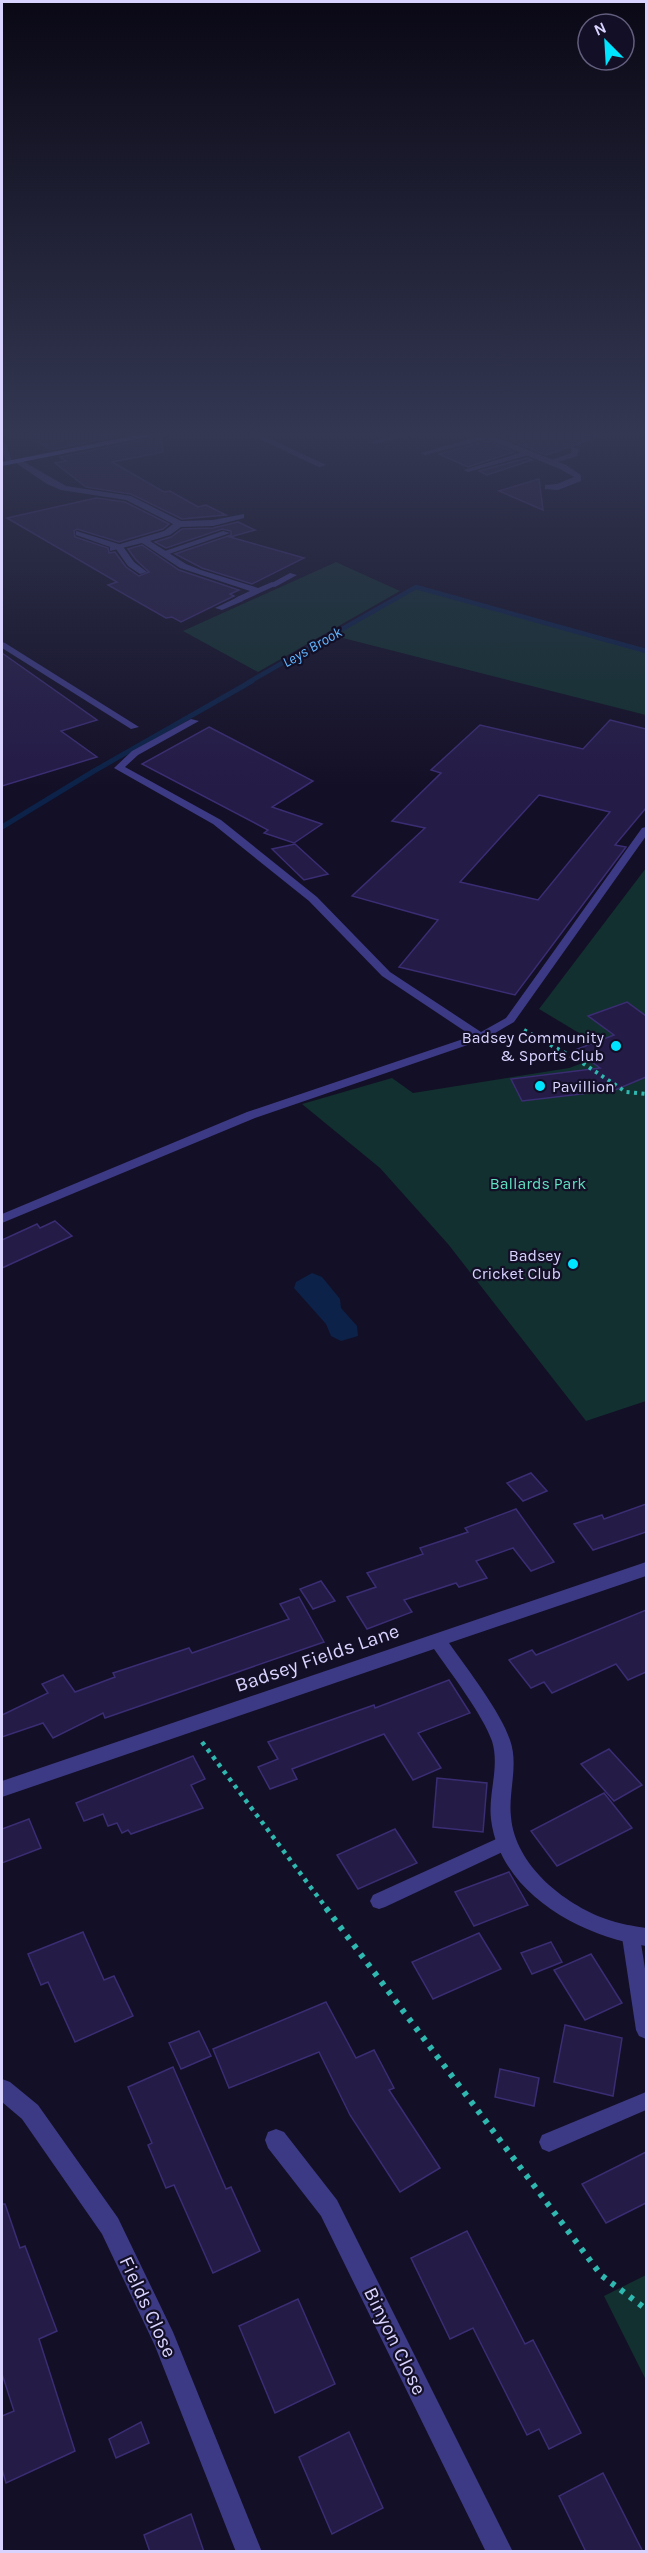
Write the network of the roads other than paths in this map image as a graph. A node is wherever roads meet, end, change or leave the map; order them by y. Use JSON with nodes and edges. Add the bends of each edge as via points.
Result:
{"nodes":[{"id":1,"x":118,"y":550,"type":"edge"},
{"id":2,"x":157,"y":550,"type":"edge"},
{"id":3,"x":175,"y":550,"type":"edge"},
{"id":4,"x":163,"y":554,"type":"junction"},
{"id":5,"x":143,"y":572,"type":"dead end"},
{"id":6,"x":293,"y":575,"type":"dead end"},
{"id":7,"x":272,"y":585,"type":"joint"},
{"id":8,"x":259,"y":591,"type":"junction"},
{"id":9,"x":240,"y":599,"type":"joint"},
{"id":10,"x":219,"y":608,"type":"dead end"},
{"id":11,"x":2,"y":645,"type":"edge"},
{"id":12,"x":194,"y":721,"type":"dead end"},
{"id":13,"x":134,"y":727,"type":"dead end"},
{"id":14,"x":646,"y":830,"type":"edge"},
{"id":15,"x":481,"y":1037,"type":"junction"},
{"id":16,"x":2,"y":1219,"type":"edge"},
{"id":17,"x":646,"y":1569,"type":"edge"},
{"id":18,"x":438,"y":1641,"type":"junction"},
{"id":19,"x":2,"y":1789,"type":"edge"},
{"id":20,"x":505,"y":1843,"type":"junction"},
{"id":21,"x":379,"y":1901,"type":"dead end"},
{"id":22,"x":639,"y":1937,"type":"edge"},
{"id":23,"x":646,"y":2030,"type":"edge"},
{"id":24,"x":2,"y":2089,"type":"edge"},
{"id":25,"x":646,"y":2101,"type":"edge"},
{"id":26,"x":276,"y":2140,"type":"dead end"},
{"id":27,"x":549,"y":2142,"type":"dead end"},
{"id":28,"x":249,"y":2552,"type":"edge"},
{"id":29,"x":500,"y":2552,"type":"edge"}],
"edges":[{"from":1,"to":5,"type":"lane"},
{"from":2,"to":4,"type":"street"},
{"from":3,"to":4,"type":"lane"},
{"from":4,"to":8,"type":"street","via":[[198,572]]},
{"from":6,"to":7,"type":"lane"},
{"from":7,"to":8,"type":"street"},
{"from":8,"to":9,"type":"street"},
{"from":9,"to":10,"type":"lane"},
{"from":11,"to":13,"type":"lane"},
{"from":12,"to":15,"type":"lane","via":[[135,753],[119,768],[217,822],[313,899],[386,974]]},
{"from":14,"to":15,"type":"lane","via":[[510,1020]]},
{"from":15,"to":16,"type":"lane","via":[[251,1115]]},
{"from":17,"to":18,"type":"street","name":"Badsey Fields Lane"},
{"from":18,"to":19,"type":"street","name":"Badsey Fields Lane"},
{"from":18,"to":20,"type":"street","via":[[480,1702],[501,1741]]},
{"from":20,"to":21,"type":"lane"},
{"from":20,"to":22,"type":"street","via":[[556,1903],[590,1924]]},
{"from":22,"to":23,"type":"lane"},
{"from":24,"to":28,"type":"street","name":"Fields Close","via":[[30,2112],[110,2226],[165,2340]]},
{"from":25,"to":27,"type":"lane"},
{"from":26,"to":29,"type":"street","name":"Binyon Close","via":[[329,2208]]}]}
